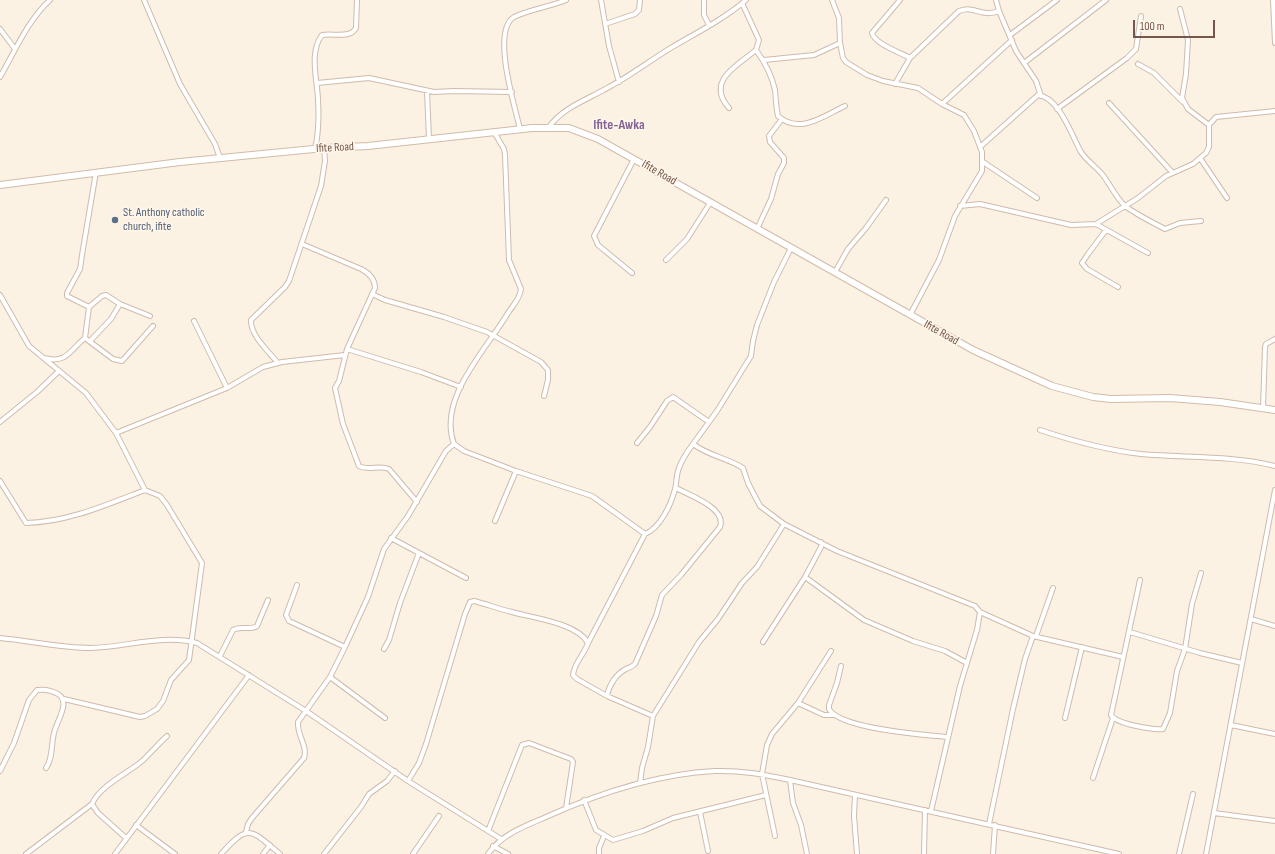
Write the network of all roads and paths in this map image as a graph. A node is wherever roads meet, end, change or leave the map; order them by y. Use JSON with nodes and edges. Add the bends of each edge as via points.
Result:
{"nodes":[{"id":1,"x":50,"y":0,"type":"edge"},
{"id":2,"x":144,"y":0,"type":"edge"},
{"id":3,"x":356,"y":0,"type":"edge"},
{"id":4,"x":566,"y":0,"type":"edge"},
{"id":5,"x":601,"y":0,"type":"edge"},
{"id":6,"x":640,"y":0,"type":"edge"},
{"id":7,"x":704,"y":0,"type":"edge"},
{"id":8,"x":746,"y":0,"type":"edge"},
{"id":9,"x":832,"y":0,"type":"edge"},
{"id":10,"x":900,"y":0,"type":"edge"},
{"id":11,"x":996,"y":0,"type":"edge"},
{"id":12,"x":1058,"y":0,"type":"edge"},
{"id":13,"x":1106,"y":0,"type":"edge"},
{"id":14,"x":1273,"y":0,"type":"edge"},
{"id":15,"x":742,"y":3,"type":"junction"},
{"id":16,"x":1180,"y":9,"type":"dead end"},
{"id":17,"x":999,"y":11,"type":"junction"},
{"id":18,"x":1141,"y":16,"type":"dead end"},
{"id":19,"x":605,"y":24,"type":"junction"},
{"id":20,"x":709,"y":25,"type":"junction"},
{"id":21,"x":0,"y":29,"type":"edge"},
{"id":22,"x":1011,"y":38,"type":"junction"},
{"id":23,"x":840,"y":43,"type":"junction"},
{"id":24,"x":1275,"y":43,"type":"edge"},
{"id":25,"x":15,"y":48,"type":"junction"},
{"id":26,"x":756,"y":50,"type":"junction"},
{"id":27,"x":910,"y":58,"type":"junction"},
{"id":28,"x":764,"y":60,"type":"junction"},
{"id":29,"x":1024,"y":63,"type":"junction"},
{"id":30,"x":1138,"y":64,"type":"dead end"},
{"id":31,"x":0,"y":76,"type":"edge"},
{"id":32,"x":619,"y":82,"type":"junction"},
{"id":33,"x":317,"y":83,"type":"junction"},
{"id":34,"x":895,"y":84,"type":"junction"},
{"id":35,"x":427,"y":91,"type":"junction"},
{"id":36,"x":512,"y":92,"type":"junction"},
{"id":37,"x":1041,"y":96,"type":"junction"},
{"id":38,"x":1184,"y":102,"type":"junction"},
{"id":39,"x":1109,"y":103,"type":"dead end"},
{"id":40,"x":942,"y":104,"type":"junction"},
{"id":41,"x":845,"y":106,"type":"dead end"},
{"id":42,"x":729,"y":108,"type":"dead end"},
{"id":43,"x":1057,"y":109,"type":"junction"},
{"id":44,"x":1275,"y":111,"type":"edge"},
{"id":45,"x":782,"y":119,"type":"junction"},
{"id":46,"x":1209,"y":125,"type":"junction"},
{"id":47,"x":549,"y":127,"type":"junction"},
{"id":48,"x":520,"y":129,"type":"junction"},
{"id":49,"x":494,"y":132,"type":"junction"},
{"id":50,"x":429,"y":139,"type":"junction"},
{"id":51,"x":980,"y":147,"type":"junction"},
{"id":52,"x":324,"y":148,"type":"junction"},
{"id":53,"x":315,"y":149,"type":"junction"},
{"id":54,"x":220,"y":158,"type":"junction"},
{"id":55,"x":1200,"y":158,"type":"junction"},
{"id":56,"x":634,"y":159,"type":"junction"},
{"id":57,"x":983,"y":162,"type":"junction"},
{"id":58,"x":96,"y":172,"type":"junction"},
{"id":59,"x":1172,"y":172,"type":"junction"},
{"id":60,"x":0,"y":185,"type":"edge"},
{"id":61,"x":1037,"y":198,"type":"dead end"},
{"id":62,"x":1227,"y":198,"type":"dead end"},
{"id":63,"x":886,"y":200,"type":"dead end"},
{"id":64,"x":710,"y":203,"type":"junction"},
{"id":65,"x":1125,"y":205,"type":"junction"},
{"id":66,"x":960,"y":206,"type":"junction"},
{"id":67,"x":1201,"y":221,"type":"dead end"},
{"id":68,"x":1096,"y":224,"type":"junction"},
{"id":69,"x":757,"y":229,"type":"junction"},
{"id":70,"x":1106,"y":230,"type":"junction"},
{"id":71,"x":302,"y":244,"type":"junction"},
{"id":72,"x":791,"y":248,"type":"junction"},
{"id":73,"x":1148,"y":253,"type":"dead end"},
{"id":74,"x":666,"y":260,"type":"dead end"},
{"id":75,"x":632,"y":272,"type":"dead end"},
{"id":76,"x":834,"y":272,"type":"junction"},
{"id":77,"x":1118,"y":287,"type":"dead end"},
{"id":78,"x":372,"y":294,"type":"junction"},
{"id":79,"x":0,"y":295,"type":"edge"},
{"id":80,"x":120,"y":304,"type":"junction"},
{"id":81,"x":89,"y":307,"type":"junction"},
{"id":82,"x":150,"y":316,"type":"dead end"},
{"id":83,"x":910,"y":316,"type":"junction"},
{"id":84,"x":194,"y":321,"type":"dead end"},
{"id":85,"x":153,"y":326,"type":"dead end"},
{"id":86,"x":493,"y":335,"type":"junction"},
{"id":87,"x":85,"y":338,"type":"junction"},
{"id":88,"x":1275,"y":339,"type":"edge"},
{"id":89,"x":90,"y":341,"type":"junction"},
{"id":90,"x":347,"y":349,"type":"junction"},
{"id":91,"x":345,"y":355,"type":"junction"},
{"id":92,"x":41,"y":357,"type":"junction"},
{"id":93,"x":278,"y":363,"type":"junction"},
{"id":94,"x":59,"y":370,"type":"junction"},
{"id":95,"x":461,"y":387,"type":"junction"},
{"id":96,"x":227,"y":388,"type":"junction"},
{"id":97,"x":544,"y":396,"type":"dead end"},
{"id":98,"x":1263,"y":408,"type":"junction"},
{"id":99,"x":1275,"y":410,"type":"edge"},
{"id":100,"x":0,"y":422,"type":"edge"},
{"id":101,"x":709,"y":422,"type":"junction"},
{"id":102,"x":1040,"y":430,"type":"dead end"},
{"id":103,"x":116,"y":434,"type":"junction"},
{"id":104,"x":637,"y":443,"type":"dead end"},
{"id":105,"x":454,"y":444,"type":"junction"},
{"id":106,"x":694,"y":444,"type":"junction"},
{"id":107,"x":1275,"y":466,"type":"edge"},
{"id":108,"x":516,"y":471,"type":"junction"},
{"id":109,"x":0,"y":481,"type":"edge"},
{"id":110,"x":2,"y":487,"type":"edge"},
{"id":111,"x":676,"y":488,"type":"junction"},
{"id":112,"x":145,"y":490,"type":"junction"},
{"id":113,"x":1275,"y":490,"type":"edge"},
{"id":114,"x":417,"y":502,"type":"junction"},
{"id":115,"x":1270,"y":520,"type":"junction"},
{"id":116,"x":495,"y":521,"type":"dead end"},
{"id":117,"x":1275,"y":521,"type":"edge"},
{"id":118,"x":784,"y":524,"type":"junction"},
{"id":119,"x":645,"y":534,"type":"junction"},
{"id":120,"x":391,"y":538,"type":"junction"},
{"id":121,"x":821,"y":542,"type":"junction"},
{"id":122,"x":419,"y":553,"type":"junction"},
{"id":123,"x":1201,"y":573,"type":"dead end"},
{"id":124,"x":805,"y":577,"type":"junction"},
{"id":125,"x":466,"y":578,"type":"dead end"},
{"id":126,"x":1140,"y":580,"type":"dead end"},
{"id":127,"x":297,"y":585,"type":"dead end"},
{"id":128,"x":1053,"y":588,"type":"dead end"},
{"id":129,"x":268,"y":600,"type":"dead end"},
{"id":130,"x":980,"y":612,"type":"junction"},
{"id":131,"x":1251,"y":619,"type":"junction"},
{"id":132,"x":1275,"y":626,"type":"edge"},
{"id":133,"x":1130,"y":632,"type":"junction"},
{"id":134,"x":1035,"y":636,"type":"junction"},
{"id":135,"x":0,"y":638,"type":"edge"},
{"id":136,"x":191,"y":641,"type":"junction"},
{"id":137,"x":763,"y":642,"type":"dead end"},
{"id":138,"x":588,"y":643,"type":"junction"},
{"id":139,"x":345,"y":647,"type":"junction"},
{"id":140,"x":1082,"y":647,"type":"junction"},
{"id":141,"x":1185,"y":649,"type":"junction"},
{"id":142,"x":384,"y":650,"type":"dead end"},
{"id":143,"x":831,"y":651,"type":"dead end"},
{"id":144,"x":220,"y":656,"type":"junction"},
{"id":145,"x":1123,"y":657,"type":"junction"},
{"id":146,"x":967,"y":663,"type":"junction"},
{"id":147,"x":1242,"y":663,"type":"junction"},
{"id":148,"x":841,"y":666,"type":"dead end"},
{"id":149,"x":249,"y":675,"type":"junction"},
{"id":150,"x":330,"y":677,"type":"junction"},
{"id":151,"x":607,"y":696,"type":"junction"},
{"id":152,"x":64,"y":699,"type":"junction"},
{"id":153,"x":798,"y":703,"type":"junction"},
{"id":154,"x":306,"y":711,"type":"junction"},
{"id":155,"x":834,"y":715,"type":"junction"},
{"id":156,"x":653,"y":716,"type":"junction"},
{"id":157,"x":385,"y":718,"type":"dead end"},
{"id":158,"x":1065,"y":718,"type":"dead end"},
{"id":159,"x":1113,"y":718,"type":"junction"},
{"id":160,"x":1231,"y":725,"type":"junction"},
{"id":161,"x":1275,"y":734,"type":"edge"},
{"id":162,"x":167,"y":736,"type":"dead end"},
{"id":163,"x":948,"y":737,"type":"junction"},
{"id":164,"x":46,"y":768,"type":"dead end"},
{"id":165,"x":0,"y":771,"type":"edge"},
{"id":166,"x":395,"y":771,"type":"junction"},
{"id":167,"x":762,"y":774,"type":"junction"},
{"id":168,"x":1093,"y":778,"type":"dead end"},
{"id":169,"x":790,"y":780,"type":"junction"},
{"id":170,"x":408,"y":781,"type":"junction"},
{"id":171,"x":640,"y":783,"type":"junction"},
{"id":172,"x":855,"y":794,"type":"junction"},
{"id":173,"x":1193,"y":794,"type":"dead end"},
{"id":174,"x":766,"y":795,"type":"junction"},
{"id":175,"x":584,"y":800,"type":"junction"},
{"id":176,"x":92,"y":804,"type":"junction"},
{"id":177,"x":566,"y":808,"type":"junction"},
{"id":178,"x":925,"y":810,"type":"junction"},
{"id":179,"x":931,"y":811,"type":"junction"},
{"id":180,"x":700,"y":812,"type":"junction"},
{"id":181,"x":1214,"y":813,"type":"junction"},
{"id":182,"x":440,"y":816,"type":"dead end"},
{"id":183,"x":1275,"y":821,"type":"edge"},
{"id":184,"x":990,"y":824,"type":"junction"},
{"id":185,"x":136,"y":825,"type":"junction"},
{"id":186,"x":995,"y":825,"type":"junction"},
{"id":187,"x":488,"y":831,"type":"junction"},
{"id":188,"x":246,"y":832,"type":"junction"},
{"id":189,"x":604,"y":836,"type":"junction"},
{"id":190,"x":775,"y":836,"type":"dead end"},
{"id":191,"x":126,"y":838,"type":"junction"},
{"id":192,"x":501,"y":839,"type":"junction"},
{"id":193,"x":270,"y":845,"type":"junction"},
{"id":194,"x":494,"y":846,"type":"junction"},
{"id":195,"x":708,"y":851,"type":"dead end"},
{"id":196,"x":26,"y":854,"type":"edge"},
{"id":197,"x":115,"y":854,"type":"edge"},
{"id":198,"x":174,"y":854,"type":"edge"},
{"id":199,"x":221,"y":854,"type":"edge"},
{"id":200,"x":263,"y":854,"type":"edge"},
{"id":201,"x":280,"y":854,"type":"edge"},
{"id":202,"x":324,"y":854,"type":"edge"},
{"id":203,"x":413,"y":854,"type":"edge"},
{"id":204,"x":488,"y":854,"type":"edge"},
{"id":205,"x":508,"y":854,"type":"edge"},
{"id":206,"x":599,"y":854,"type":"edge"},
{"id":207,"x":807,"y":854,"type":"edge"},
{"id":208,"x":856,"y":854,"type":"edge"},
{"id":209,"x":924,"y":854,"type":"edge"},
{"id":210,"x":993,"y":854,"type":"edge"},
{"id":211,"x":1117,"y":854,"type":"edge"},
{"id":212,"x":1179,"y":854,"type":"edge"},
{"id":213,"x":1206,"y":854,"type":"edge"}],
"edges":[{"from":1,"to":25,"type":"street"},
{"from":2,"to":54,"type":"street","via":[[180,84],[215,144]]},
{"from":3,"to":33,"type":"street","via":[[354,31],[347,34],[322,35],[318,41],[314,55]]},
{"from":4,"to":36,"type":"street","via":[[525,13],[509,22],[503,40]]},
{"from":5,"to":19,"type":"street"},
{"from":6,"to":19,"type":"street","via":[[635,14]]},
{"from":7,"to":20,"type":"street","via":[[704,15]]},
{"from":8,"to":15,"type":"street"},
{"from":9,"to":23,"type":"street","via":[[839,18]]},
{"from":10,"to":27,"type":"street","via":[[872,33],[875,40]]},
{"from":11,"to":17,"type":"street"},
{"from":12,"to":22,"type":"street"},
{"from":13,"to":29,"type":"street"},
{"from":14,"to":24,"type":"street"},
{"from":15,"to":20,"type":"street"},
{"from":15,"to":26,"type":"street","via":[[759,40]]},
{"from":16,"to":38,"type":"street","via":[[1188,40],[1182,98]]},
{"from":17,"to":22,"type":"street"},
{"from":17,"to":27,"type":"street","via":[[984,14],[966,8],[958,11]]},
{"from":18,"to":43,"type":"street","via":[[1136,49]]},
{"from":19,"to":32,"type":"street","via":[[608,46]]},
{"from":20,"to":32,"type":"street"},
{"from":21,"to":25,"type":"street"},
{"from":22,"to":29,"type":"street"},
{"from":22,"to":40,"type":"street"},
{"from":23,"to":28,"type":"street","via":[[814,55]]},
{"from":23,"to":34,"type":"street","via":[[846,62],[867,75]]},
{"from":25,"to":31,"type":"street"},
{"from":26,"to":28,"type":"street"},
{"from":26,"to":42,"type":"street","via":[[725,76],[721,95]]},
{"from":27,"to":34,"type":"street"},
{"from":28,"to":45,"type":"street","via":[[774,88],[778,116]]},
{"from":29,"to":37,"type":"street","via":[[1036,81]]},
{"from":30,"to":38,"type":"street","via":[[1154,73]]},
{"from":32,"to":47,"type":"street","via":[[566,110],[555,118]]},
{"from":33,"to":35,"type":"street","via":[[369,78]]},
{"from":33,"to":53,"type":"street","via":[[319,121]]},
{"from":34,"to":40,"type":"street","via":[[918,88]]},
{"from":35,"to":36,"type":"street"},
{"from":35,"to":50,"type":"street"},
{"from":36,"to":48,"type":"street"},
{"from":37,"to":43,"type":"street","via":[[1050,100]]},
{"from":37,"to":51,"type":"street","via":[[1038,95],[1020,110]]},
{"from":38,"to":46,"type":"street","via":[[1188,109]]},
{"from":39,"to":59,"type":"street"},
{"from":40,"to":51,"type":"street","via":[[968,119]]},
{"from":41,"to":45,"type":"street","via":[[814,122],[790,124]]},
{"from":43,"to":65,"type":"street","via":[[1082,152]]},
{"from":44,"to":46,"type":"street","via":[[1216,117]]},
{"from":45,"to":69,"type":"street","via":[[769,136],[773,148],[784,158],[784,162],[771,200]]},
{"from":46,"to":55,"type":"street","via":[[1209,147]]},
{"from":47,"to":48,"type":"street","name":"Ifite Road"},
{"from":47,"to":56,"type":"street","name":"Ifite Road","via":[[569,128],[598,138]]},
{"from":48,"to":49,"type":"street","name":"Ifite Road"},
{"from":49,"to":50,"type":"street","name":"Ifite Road"},
{"from":49,"to":86,"type":"street","via":[[504,149],[509,260],[521,289],[517,302]]},
{"from":50,"to":52,"type":"street","name":"Ifite Road"},
{"from":51,"to":57,"type":"street"},
{"from":52,"to":53,"type":"street","name":"Ifite Road"},
{"from":52,"to":71,"type":"street","via":[[325,161],[321,186]]},
{"from":53,"to":54,"type":"street","name":"Ifite Road"},
{"from":54,"to":58,"type":"street","name":"Ifite Road"},
{"from":55,"to":59,"type":"street","via":[[1193,164]]},
{"from":55,"to":62,"type":"street"},
{"from":56,"to":64,"type":"street","name":"Ifite Road"},
{"from":56,"to":75,"type":"street","via":[[594,236],[598,245]]},
{"from":57,"to":61,"type":"street"},
{"from":57,"to":66,"type":"street","via":[[982,171]]},
{"from":58,"to":60,"type":"street","name":"Ifite Road"},
{"from":58,"to":81,"type":"street","via":[[82,263],[67,293],[67,296]]},
{"from":59,"to":65,"type":"street"},
{"from":63,"to":76,"type":"street"},
{"from":64,"to":69,"type":"street","name":"Ifite Road"},
{"from":64,"to":74,"type":"street","via":[[687,239]]},
{"from":65,"to":67,"type":"street","via":[[1165,229],[1180,223]]},
{"from":65,"to":68,"type":"street"},
{"from":66,"to":68,"type":"street","via":[[974,203],[1071,225]]},
{"from":66,"to":83,"type":"street","via":[[939,260]]},
{"from":68,"to":70,"type":"street"},
{"from":69,"to":72,"type":"street","name":"Ifite Road"},
{"from":70,"to":73,"type":"street"},
{"from":70,"to":77,"type":"street","via":[[1082,263],[1087,269]]},
{"from":71,"to":78,"type":"street","via":[[366,272],[374,282]]},
{"from":71,"to":93,"type":"street","via":[[285,287],[251,320],[256,334]]},
{"from":72,"to":76,"type":"street","name":"Ifite Road"},
{"from":72,"to":101,"type":"street","via":[[757,325],[751,356]]},
{"from":76,"to":83,"type":"street","name":"Ifite Road"},
{"from":78,"to":86,"type":"street"},
{"from":78,"to":90,"type":"street"},
{"from":79,"to":92,"type":"street","via":[[29,346]]},
{"from":80,"to":81,"type":"street","via":[[106,295]]},
{"from":80,"to":82,"type":"street"},
{"from":80,"to":89,"type":"street","via":[[112,319]]},
{"from":81,"to":87,"type":"street"},
{"from":83,"to":98,"type":"street","name":"Ifite Road","via":[[996,362],[1052,386],[1073,392],[1111,399],[1170,398]]},
{"from":84,"to":96,"type":"street"},
{"from":85,"to":89,"type":"street","via":[[122,361],[113,359]]},
{"from":86,"to":95,"type":"street"},
{"from":86,"to":97,"type":"street","via":[[545,365],[548,380]]},
{"from":87,"to":89,"type":"street"},
{"from":87,"to":92,"type":"street","via":[[62,359]]},
{"from":88,"to":98,"type":"street","via":[[1264,347]]},
{"from":90,"to":91,"type":"street"},
{"from":90,"to":95,"type":"street"},
{"from":91,"to":93,"type":"street"},
{"from":91,"to":114,"type":"street","via":[[335,392],[346,435],[359,466],[389,469]]},
{"from":92,"to":94,"type":"street"},
{"from":93,"to":96,"type":"street","via":[[263,367]]},
{"from":94,"to":100,"type":"street"},
{"from":94,"to":103,"type":"street","via":[[86,393]]},
{"from":95,"to":105,"type":"street","via":[[454,401],[452,413],[451,434]]},
{"from":96,"to":103,"type":"street"},
{"from":98,"to":99,"type":"street","name":"Ifite Road"},
{"from":101,"to":104,"type":"street","via":[[673,397],[667,401]]},
{"from":101,"to":106,"type":"street"},
{"from":102,"to":107,"type":"street","via":[[1113,450],[1243,460]]},
{"from":103,"to":112,"type":"street"},
{"from":105,"to":108,"type":"street","via":[[464,451]]},
{"from":105,"to":114,"type":"street","via":[[446,451]]},
{"from":106,"to":111,"type":"street","via":[[686,453],[679,468]]},
{"from":106,"to":118,"type":"street","via":[[718,458],[743,468],[760,506]]},
{"from":108,"to":116,"type":"street"},
{"from":108,"to":119,"type":"street","via":[[592,496]]},
{"from":109,"to":110,"type":"street"},
{"from":110,"to":112,"type":"street","via":[[26,523],[66,518]]},
{"from":111,"to":119,"type":"street","via":[[660,521]]},
{"from":111,"to":151,"type":"street","via":[[716,511],[722,521],[720,527],[662,595],[656,616],[635,664],[618,675]]},
{"from":112,"to":136,"type":"street","via":[[160,496],[202,563]]},
{"from":113,"to":115,"type":"street"},
{"from":114,"to":120,"type":"street"},
{"from":115,"to":117,"type":"street"},
{"from":115,"to":131,"type":"street"},
{"from":118,"to":121,"type":"street"},
{"from":118,"to":156,"type":"street","via":[[757,567],[742,583],[699,642]]},
{"from":119,"to":138,"type":"street"},
{"from":120,"to":122,"type":"street"},
{"from":120,"to":139,"type":"street","via":[[384,549],[368,597]]},
{"from":121,"to":124,"type":"street"},
{"from":121,"to":130,"type":"street","via":[[975,606]]},
{"from":122,"to":125,"type":"street"},
{"from":122,"to":142,"type":"street"},
{"from":123,"to":141,"type":"street","via":[[1192,604]]},
{"from":124,"to":137,"type":"street"},
{"from":124,"to":146,"type":"street","via":[[864,620]]},
{"from":126,"to":133,"type":"street"},
{"from":127,"to":139,"type":"street","via":[[286,615],[290,621]]},
{"from":128,"to":134,"type":"street"},
{"from":129,"to":144,"type":"street","via":[[257,626],[236,627]]},
{"from":130,"to":134,"type":"street"},
{"from":130,"to":146,"type":"street"},
{"from":131,"to":132,"type":"street"},
{"from":131,"to":147,"type":"street"},
{"from":133,"to":141,"type":"street"},
{"from":133,"to":145,"type":"street"},
{"from":134,"to":140,"type":"street"},
{"from":134,"to":184,"type":"street","via":[[1025,659],[1013,709]]},
{"from":135,"to":136,"type":"street","via":[[91,648],[164,639]]},
{"from":136,"to":144,"type":"street"},
{"from":136,"to":152,"type":"street","via":[[189,660],[171,680],[157,709],[145,716]]},
{"from":138,"to":151,"type":"street","via":[[573,670],[573,675]]},
{"from":138,"to":170,"type":"street","via":[[567,627],[470,602],[426,744],[419,763]]},
{"from":139,"to":150,"type":"street"},
{"from":140,"to":145,"type":"street"},
{"from":140,"to":158,"type":"street"},
{"from":141,"to":147,"type":"street"},
{"from":141,"to":159,"type":"street","via":[[1177,671],[1170,713],[1163,729],[1154,730]]},
{"from":143,"to":153,"type":"street"},
{"from":144,"to":149,"type":"street"},
{"from":145,"to":159,"type":"street","via":[[1111,709]]},
{"from":146,"to":163,"type":"street"},
{"from":147,"to":160,"type":"street"},
{"from":148,"to":155,"type":"street","via":[[829,705]]},
{"from":149,"to":154,"type":"street"},
{"from":149,"to":185,"type":"street"},
{"from":150,"to":154,"type":"street"},
{"from":150,"to":157,"type":"street"},
{"from":151,"to":156,"type":"street"},
{"from":152,"to":164,"type":"street","via":[[54,733],[51,759]]},
{"from":152,"to":165,"type":"street","via":[[44,689],[33,694]]},
{"from":153,"to":155,"type":"street","via":[[824,715]]},
{"from":153,"to":167,"type":"street","via":[[772,734],[767,745]]},
{"from":154,"to":166,"type":"street"},
{"from":154,"to":188,"type":"street","via":[[298,726],[305,748],[304,758],[252,818]]},
{"from":155,"to":163,"type":"street","via":[[872,728]]},
{"from":156,"to":171,"type":"street"},
{"from":159,"to":168,"type":"street"},
{"from":160,"to":161,"type":"street"},
{"from":160,"to":181,"type":"street"},
{"from":162,"to":176,"type":"street","via":[[124,775],[105,787]]},
{"from":163,"to":179,"type":"street"},
{"from":166,"to":170,"type":"street"},
{"from":166,"to":202,"type":"street","via":[[387,781],[369,794]]},
{"from":167,"to":169,"type":"street"},
{"from":167,"to":171,"type":"street","via":[[716,771],[680,774]]},
{"from":167,"to":174,"type":"street"},
{"from":169,"to":172,"type":"street"},
{"from":169,"to":207,"type":"street","via":[[793,803]]},
{"from":170,"to":187,"type":"street"},
{"from":171,"to":175,"type":"street"},
{"from":172,"to":178,"type":"street"},
{"from":172,"to":208,"type":"street"},
{"from":173,"to":212,"type":"street"},
{"from":174,"to":180,"type":"street"},
{"from":174,"to":190,"type":"street"},
{"from":175,"to":177,"type":"street"},
{"from":175,"to":189,"type":"street","via":[[592,824]]},
{"from":176,"to":191,"type":"street","via":[[98,813]]},
{"from":176,"to":196,"type":"street"},
{"from":177,"to":187,"type":"street","via":[[573,762],[571,759],[526,743],[522,745]]},
{"from":177,"to":192,"type":"street"},
{"from":178,"to":179,"type":"street"},
{"from":178,"to":209,"type":"street"},
{"from":179,"to":184,"type":"street"},
{"from":180,"to":189,"type":"street","via":[[673,818],[613,840]]},
{"from":180,"to":195,"type":"street"},
{"from":181,"to":183,"type":"street"},
{"from":181,"to":213,"type":"street"},
{"from":182,"to":203,"type":"street"},
{"from":184,"to":186,"type":"street"},
{"from":185,"to":191,"type":"street"},
{"from":185,"to":198,"type":"street"},
{"from":186,"to":210,"type":"street"},
{"from":186,"to":211,"type":"street"},
{"from":187,"to":192,"type":"street"},
{"from":188,"to":193,"type":"street","via":[[253,833]]},
{"from":188,"to":199,"type":"street","via":[[239,835]]},
{"from":189,"to":206,"type":"street"},
{"from":191,"to":197,"type":"street"},
{"from":192,"to":194,"type":"street"},
{"from":193,"to":200,"type":"street"},
{"from":193,"to":201,"type":"street"},
{"from":194,"to":204,"type":"street"},
{"from":194,"to":205,"type":"street"}]}
